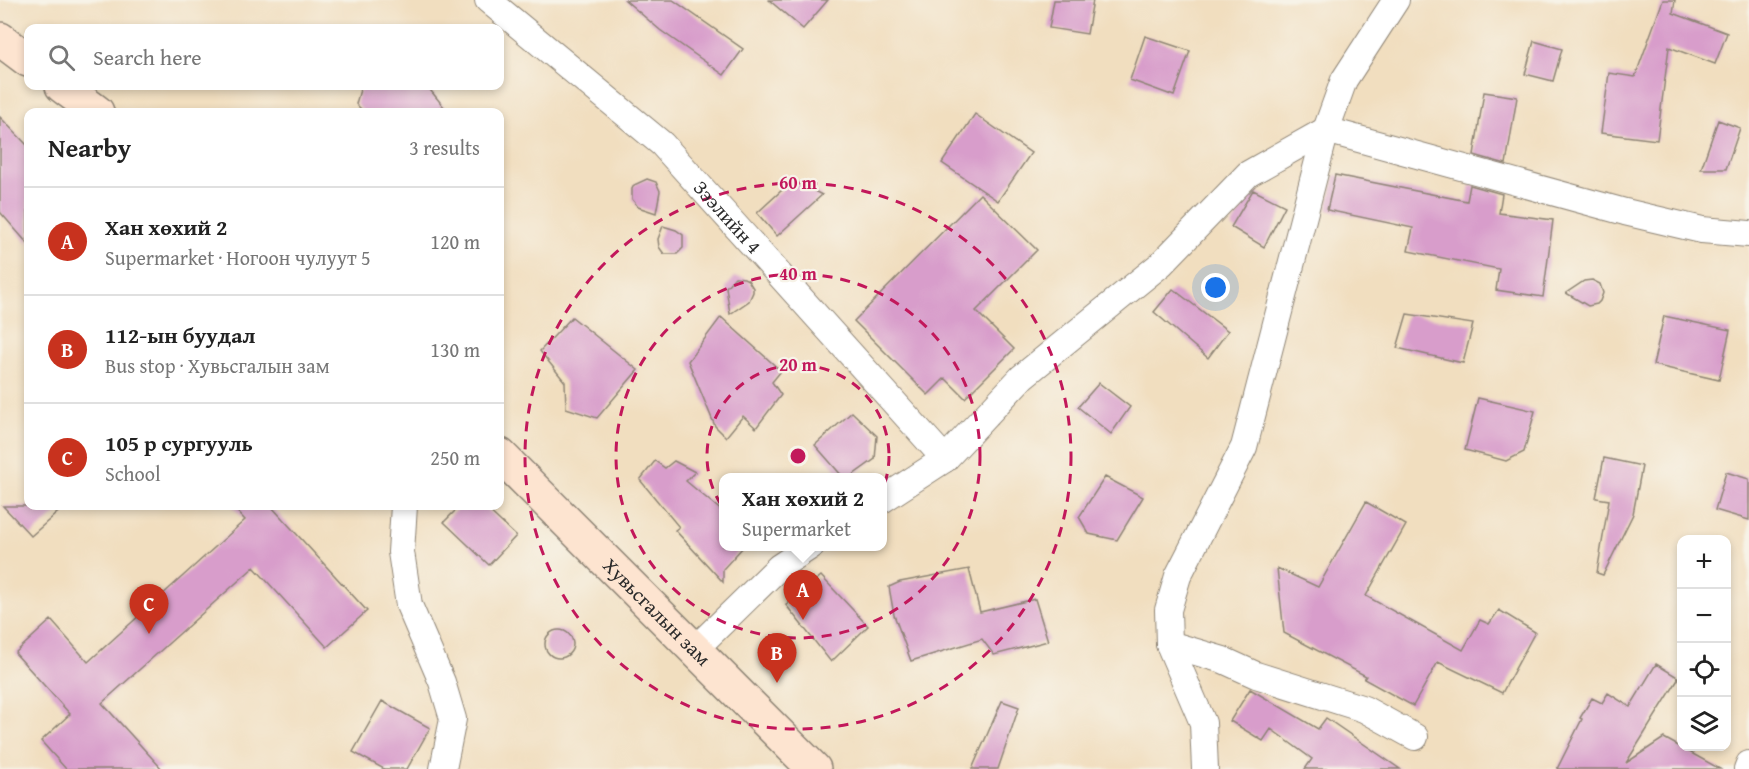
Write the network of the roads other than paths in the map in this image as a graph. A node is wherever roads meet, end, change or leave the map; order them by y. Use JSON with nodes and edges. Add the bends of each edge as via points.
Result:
{"nodes":[{"id":1,"x":488,"y":0,"type":"edge"},
{"id":2,"x":1396,"y":0,"type":"edge"},
{"id":3,"x":0,"y":39,"type":"edge"},
{"id":4,"x":24,"y":57,"type":"edge"},
{"id":5,"x":68,"y":90,"type":"edge"},
{"id":6,"x":92,"y":108,"type":"edge"},
{"id":7,"x":1326,"y":130,"type":"junction"},
{"id":8,"x":1749,"y":234,"type":"edge"},
{"id":9,"x":945,"y":459,"type":"junction"},
{"id":10,"x":504,"y":460,"type":"edge"},
{"id":11,"x":887,"y":497,"type":"edge"},
{"id":12,"x":404,"y":510,"type":"edge"},
{"id":13,"x":803,"y":551,"type":"edge"},
{"id":14,"x":1169,"y":644,"type":"junction"},
{"id":15,"x":695,"y":649,"type":"junction"},
{"id":16,"x":1415,"y":737,"type":"dead end"},
{"id":17,"x":1749,"y":764,"type":"edge"},
{"id":18,"x":443,"y":769,"type":"edge"},
{"id":19,"x":814,"y":769,"type":"edge"},
{"id":20,"x":1205,"y":769,"type":"edge"},
{"id":21,"x":1747,"y":769,"type":"edge"}],
"edges":[{"from":1,"to":9,"type":"street","name":"Зээлийн 4","via":[[662,144]]},
{"from":2,"to":7,"type":"street","via":[[1344,80]]},
{"from":3,"to":4,"type":"main road"},
{"from":5,"to":6,"type":"main road"},
{"from":7,"to":8,"type":"street","via":[[1702,231]]},
{"from":7,"to":9,"type":"street","via":[[1248,174],[1161,264],[1022,377]]},
{"from":7,"to":14,"type":"street","via":[[1244,447],[1178,576],[1167,610]]},
{"from":9,"to":11,"type":"street"},
{"from":10,"to":15,"type":"main road","name":"Хувьсгалын зам"},
{"from":12,"to":18,"type":"street","via":[[401,552],[410,605],[453,719]]},
{"from":13,"to":15,"type":"street","via":[[779,567]]},
{"from":14,"to":16,"type":"street","via":[[1364,709]]},
{"from":14,"to":20,"type":"street","via":[[1203,723]]},
{"from":15,"to":19,"type":"main road","name":"Хувьсгалын зам"},
{"from":17,"to":21,"type":"street"}]}
